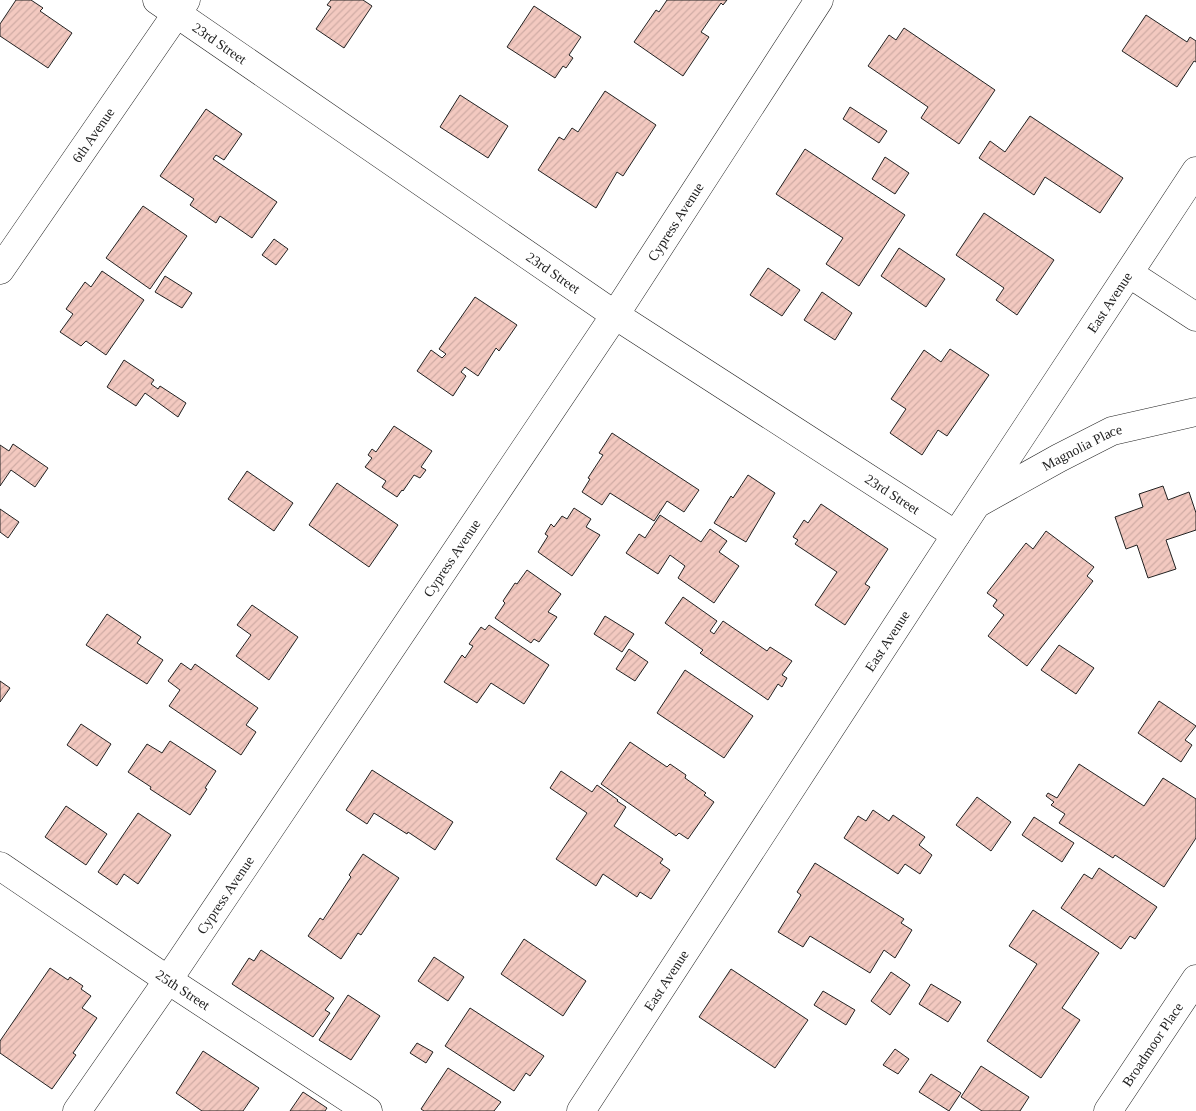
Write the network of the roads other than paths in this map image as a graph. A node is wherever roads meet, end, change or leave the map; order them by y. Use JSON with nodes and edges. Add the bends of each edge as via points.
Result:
{"nodes":[{"id":1,"x":819,"y":0,"type":"edge"},
{"id":2,"x":173,"y":4,"type":"edge"},
{"id":3,"x":1196,"y":171,"type":"edge"},
{"id":4,"x":0,"y":270,"type":"edge"},
{"id":5,"x":1130,"y":274,"type":"junction"},
{"id":6,"x":615,"y":315,"type":"junction"},
{"id":7,"x":1196,"y":316,"type":"edge"},
{"id":8,"x":1196,"y":412,"type":"edge"},
{"id":9,"x":976,"y":505,"type":"junction"},
{"id":10,"x":956,"y":535,"type":"junction"},
{"id":11,"x":0,"y":866,"type":"edge"},
{"id":12,"x":1196,"y":979,"type":"edge"},
{"id":13,"x":168,"y":980,"type":"junction"},
{"id":14,"x":78,"y":1111,"type":"edge"},
{"id":15,"x":368,"y":1111,"type":"edge"},
{"id":16,"x":581,"y":1111,"type":"edge"},
{"id":17,"x":1108,"y":1111,"type":"edge"}],
"edges":[{"from":1,"to":6,"type":"street","name":"Cypress Avenue"},
{"from":2,"to":4,"type":"street","name":"6th Avenue"},
{"from":2,"to":6,"type":"street","name":"23rd Street"},
{"from":3,"to":5,"type":"street","name":"East Avenue"},
{"from":5,"to":7,"type":"street"},
{"from":5,"to":9,"type":"street","name":"East Avenue"},
{"from":6,"to":10,"type":"street","name":"23rd Street"},
{"from":6,"to":13,"type":"street","name":"Cypress Avenue"},
{"from":8,"to":9,"type":"street","name":"Magnolia Place","via":[[1112,431]]},
{"from":9,"to":10,"type":"street","name":"East Avenue"},
{"from":10,"to":16,"type":"street","name":"East Avenue"},
{"from":11,"to":13,"type":"street","name":"25th Street"},
{"from":12,"to":17,"type":"street","name":"Broadmoor Place"},
{"from":13,"to":14,"type":"street","name":"Cypress Avenue"},
{"from":13,"to":15,"type":"street","name":"25th Street"}]}
